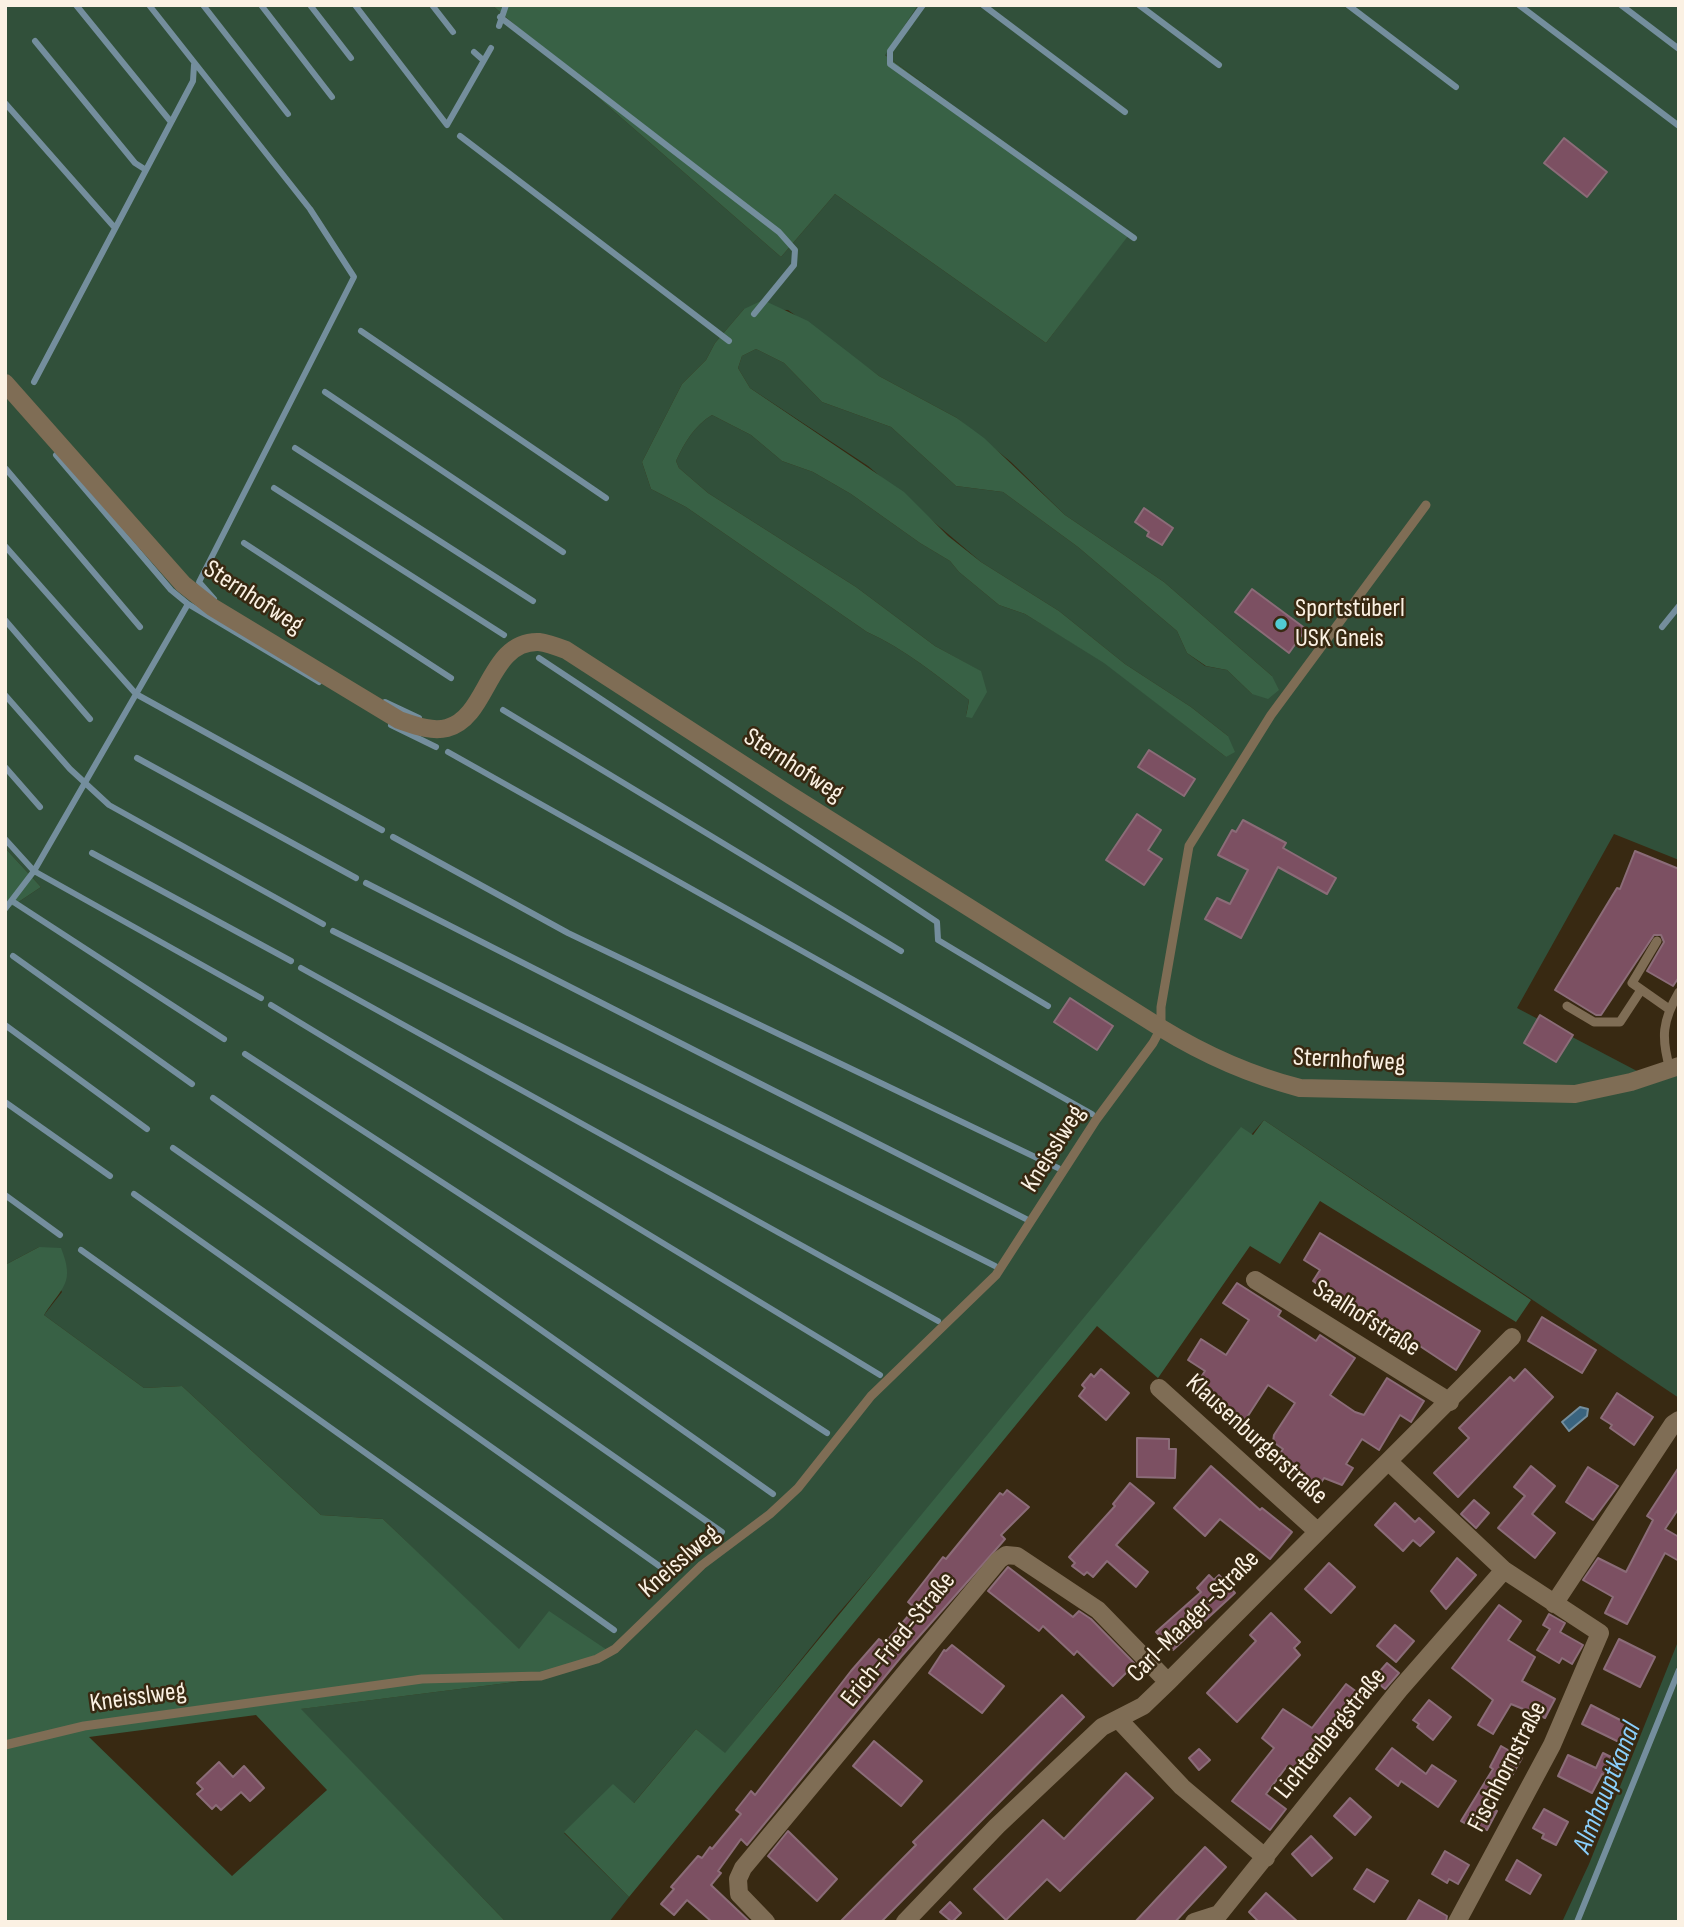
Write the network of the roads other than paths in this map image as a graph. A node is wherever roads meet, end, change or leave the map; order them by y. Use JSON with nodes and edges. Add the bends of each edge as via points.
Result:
{"nodes":[{"id":1,"x":5,"y":383,"type":"edge"},
{"id":2,"x":1426,"y":505,"type":"dead end"},
{"id":3,"x":1657,"y":941,"type":"dead end"},
{"id":4,"x":1642,"y":990,"type":"junction"},
{"id":5,"x":1679,"y":992,"type":"edge"},
{"id":6,"x":1567,"y":1006,"type":"dead end"},
{"id":7,"x":1669,"y":1009,"type":"junction"},
{"id":8,"x":1161,"y":1028,"type":"junction"},
{"id":9,"x":1674,"y":1067,"type":"edge"},
{"id":10,"x":1255,"y":1280,"type":"dead end"},
{"id":11,"x":1512,"y":1337,"type":"dead end"},
{"id":12,"x":1159,"y":1388,"type":"dead end"},
{"id":13,"x":1450,"y":1402,"type":"junction"},
{"id":14,"x":1679,"y":1420,"type":"edge"},
{"id":15,"x":1390,"y":1462,"type":"junction"},
{"id":16,"x":1317,"y":1531,"type":"junction"},
{"id":17,"x":1504,"y":1570,"type":"junction"},
{"id":18,"x":1554,"y":1604,"type":"junction"},
{"id":19,"x":1168,"y":1682,"type":"junction"},
{"id":20,"x":1119,"y":1720,"type":"junction"},
{"id":21,"x":5,"y":1745,"type":"edge"},
{"id":22,"x":1266,"y":1858,"type":"junction"},
{"id":23,"x":1221,"y":1918,"type":"edge"},
{"id":24,"x":766,"y":1922,"type":"edge"},
{"id":25,"x":905,"y":1922,"type":"edge"},
{"id":26,"x":1194,"y":1922,"type":"edge"},
{"id":27,"x":1457,"y":1922,"type":"edge"}],
"edges":[{"from":1,"to":8,"type":"street","name":"Sternhofweg","via":[[183,584],[212,607],[399,720],[424,728],[448,728],[470,712],[495,670],[516,649],[538,642],[566,650]]},
{"from":2,"to":8,"type":"lane","via":[[1270,715],[1189,846]]},
{"from":3,"to":4,"type":"lane","via":[[1632,983]]},
{"from":4,"to":6,"type":"lane","via":[[1620,1022],[1594,1022]]},
{"from":4,"to":7,"type":"lane"},
{"from":5,"to":7,"type":"lane"},
{"from":7,"to":9,"type":"lane","via":[[1662,1041]]},
{"from":8,"to":9,"type":"street","name":"Sternhofweg","via":[[1223,1062],[1300,1088],[1575,1094]]},
{"from":8,"to":21,"type":"lane","name":"Kneisslweg","via":[[996,1275],[878,1388],[798,1488],[702,1565],[615,1649],[541,1676],[422,1679],[84,1726]]},
{"from":10,"to":13,"type":"street","name":"Saalhofstraße"},
{"from":11,"to":13,"type":"street","name":"Carl-Maager-Straße"},
{"from":12,"to":16,"type":"street","name":"Klausenburgerstraße"},
{"from":13,"to":15,"type":"street","name":"Carl-Maager-Straße"},
{"from":14,"to":18,"type":"street"},
{"from":15,"to":16,"type":"street","name":"Carl-Maager-Straße"},
{"from":15,"to":17,"type":"street"},
{"from":16,"to":19,"type":"street","name":"Carl-Maager-Straße"},
{"from":17,"to":18,"type":"street"},
{"from":17,"to":22,"type":"street","name":"Lichtenbergstraße","via":[[1399,1690]]},
{"from":18,"to":27,"type":"street","name":"Fischhornstraße","via":[[1600,1633],[1552,1745]]},
{"from":19,"to":20,"type":"street","name":"Carl-Maager-Straße","via":[[1143,1706]]},
{"from":19,"to":24,"type":"street","name":"Erich-Fried-Straße","via":[[1098,1610],[1017,1556],[1006,1555],[743,1868],[739,1894]]},
{"from":20,"to":22,"type":"street","via":[[1182,1787]]},
{"from":20,"to":25,"type":"street","name":"Carl-Maager-Straße","via":[[1102,1727],[1006,1816]]},
{"from":22,"to":23,"type":"street","name":"Lichtenbergstraße"},
{"from":23,"to":26,"type":"street","name":"Lichtenbergstraße"}]}
